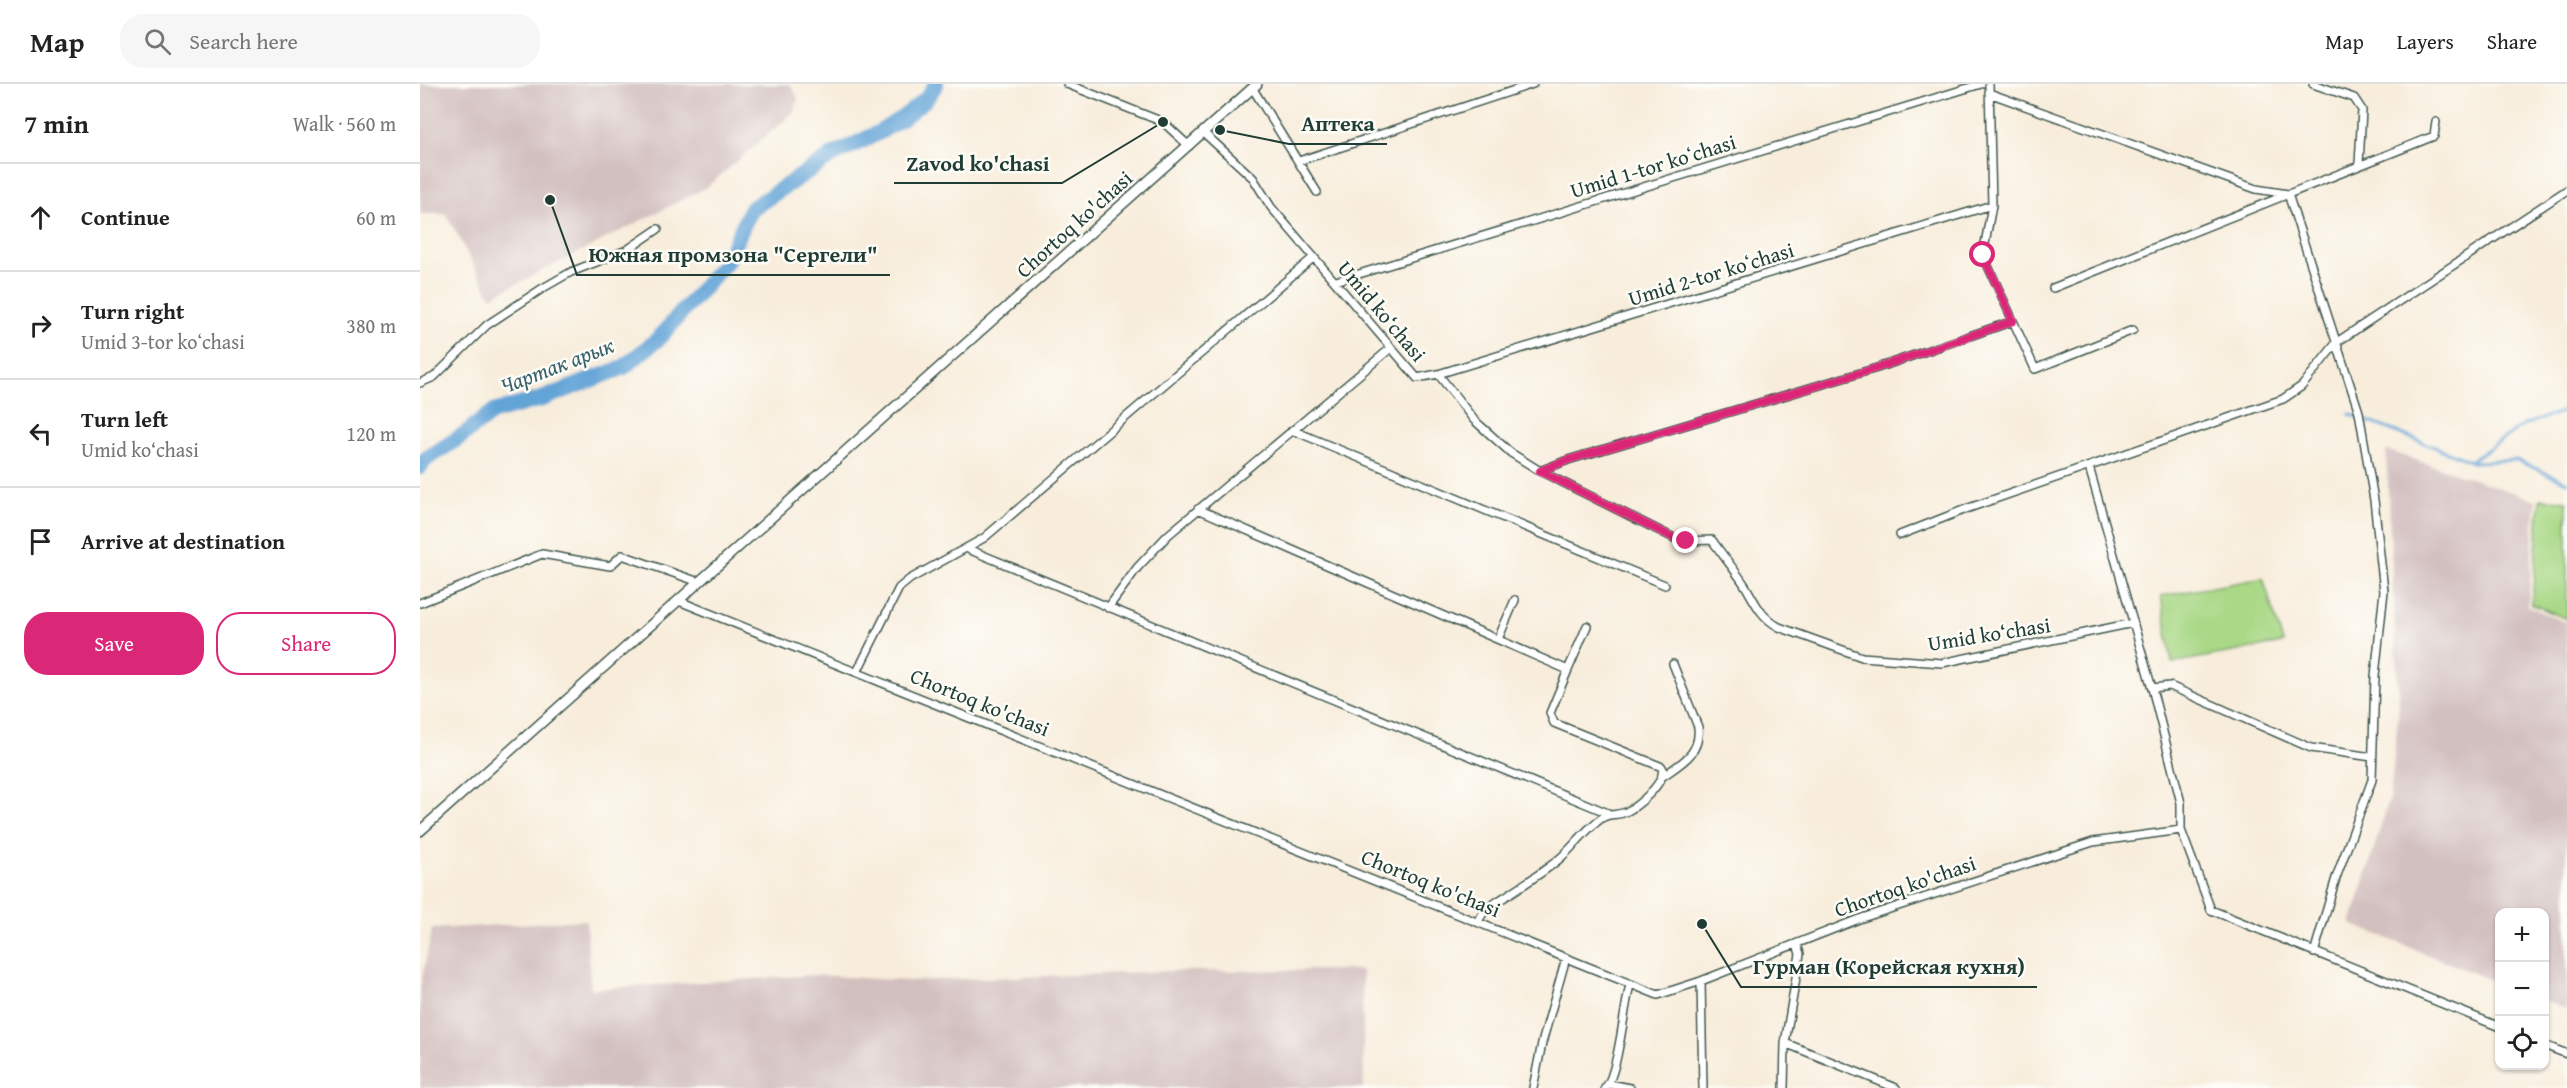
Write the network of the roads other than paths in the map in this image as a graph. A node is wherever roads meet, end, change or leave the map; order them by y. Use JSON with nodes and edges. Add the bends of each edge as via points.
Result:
{"nodes":[{"id":1,"x":1067,"y":84,"type":"edge"},
{"id":2,"x":1533,"y":84,"type":"edge"},
{"id":3,"x":1981,"y":84,"type":"edge"},
{"id":4,"x":1989,"y":84,"type":"edge"},
{"id":5,"x":2313,"y":84,"type":"edge"},
{"id":6,"x":1255,"y":87,"type":"edge"},
{"id":7,"x":1989,"y":93,"type":"junction"},
{"id":8,"x":2436,"y":122,"type":"dead end"},
{"id":9,"x":1204,"y":133,"type":"junction"},
{"id":10,"x":1189,"y":146,"type":"junction"},
{"id":11,"x":1299,"y":161,"type":"junction"},
{"id":12,"x":2359,"y":164,"type":"junction"},
{"id":13,"x":2567,"y":190,"type":"edge"},
{"id":14,"x":1317,"y":192,"type":"dead end"},
{"id":15,"x":2288,"y":194,"type":"junction"},
{"id":16,"x":1992,"y":205,"type":"junction"},
{"id":17,"x":658,"y":229,"type":"dead end"},
{"id":18,"x":1314,"y":257,"type":"junction"},
{"id":19,"x":1336,"y":281,"type":"junction"},
{"id":20,"x":2053,"y":288,"type":"dead end"},
{"id":21,"x":2013,"y":321,"type":"junction"},
{"id":22,"x":2133,"y":330,"type":"dead end"},
{"id":23,"x":2337,"y":342,"type":"junction"},
{"id":24,"x":1391,"y":348,"type":"junction"},
{"id":25,"x":1438,"y":374,"type":"junction"},
{"id":26,"x":420,"y":383,"type":"edge"},
{"id":27,"x":1292,"y":430,"type":"junction"},
{"id":28,"x":2090,"y":467,"type":"junction"},
{"id":29,"x":1540,"y":471,"type":"junction"},
{"id":30,"x":1198,"y":509,"type":"junction"},
{"id":31,"x":1900,"y":535,"type":"dead end"},
{"id":32,"x":968,"y":549,"type":"junction"},
{"id":33,"x":699,"y":582,"type":"junction"},
{"id":34,"x":1665,"y":585,"type":"dead end"},
{"id":35,"x":1515,"y":600,"type":"dead end"},
{"id":36,"x":679,"y":601,"type":"junction"},
{"id":37,"x":420,"y":603,"type":"edge"},
{"id":38,"x":1108,"y":608,"type":"junction"},
{"id":39,"x":2133,"y":623,"type":"junction"},
{"id":40,"x":1587,"y":626,"type":"dead end"},
{"id":41,"x":1498,"y":639,"type":"junction"},
{"id":42,"x":1673,"y":664,"type":"dead end"},
{"id":43,"x":1568,"y":670,"type":"junction"},
{"id":44,"x":857,"y":672,"type":"junction"},
{"id":45,"x":2152,"y":688,"type":"junction"},
{"id":46,"x":2372,"y":757,"type":"junction"},
{"id":47,"x":1663,"y":776,"type":"junction"},
{"id":48,"x":1608,"y":813,"type":"junction"},
{"id":49,"x":2181,"y":830,"type":"junction"},
{"id":50,"x":420,"y":831,"type":"edge"},
{"id":51,"x":1478,"y":921,"type":"junction"},
{"id":52,"x":1797,"y":944,"type":"junction"},
{"id":53,"x":2314,"y":953,"type":"junction"},
{"id":54,"x":1566,"y":958,"type":"junction"},
{"id":55,"x":1701,"y":981,"type":"junction"},
{"id":56,"x":1630,"y":985,"type":"junction"},
{"id":57,"x":2495,"y":1025,"type":"edge"},
{"id":58,"x":1785,"y":1042,"type":"junction"},
{"id":59,"x":2549,"y":1047,"type":"edge"},
{"id":60,"x":2567,"y":1054,"type":"edge"},
{"id":61,"x":1607,"y":1086,"type":"edge"},
{"id":62,"x":1533,"y":1088,"type":"edge"},
{"id":63,"x":1630,"y":1088,"type":"edge"},
{"id":64,"x":1704,"y":1088,"type":"edge"},
{"id":65,"x":1784,"y":1088,"type":"edge"},
{"id":66,"x":1896,"y":1088,"type":"edge"}],
"edges":[{"from":1,"to":10,"type":"street","via":[[1163,122]]},
{"from":2,"to":11,"type":"street"},
{"from":3,"to":19,"type":"street","name":"Umid 1-tor koʻchasi"},
{"from":4,"to":7,"type":"street"},
{"from":5,"to":12,"type":"street","via":[[2354,98],[2362,110]]},
{"from":6,"to":9,"type":"street","name":"Chortoq ko'chasi"},
{"from":6,"to":11,"type":"street"},
{"from":7,"to":15,"type":"street","via":[[2256,189]]},
{"from":7,"to":16,"type":"street"},
{"from":8,"to":12,"type":"street","via":[[2434,136]]},
{"from":9,"to":10,"type":"street","name":"Chortoq ko'chasi"},
{"from":9,"to":18,"type":"street","name":"Umid ko‘chasi","via":[[1253,178],[1271,207]]},
{"from":10,"to":33,"type":"street","name":"Chortoq ko'chasi"},
{"from":11,"to":14,"type":"street"},
{"from":12,"to":15,"type":"street"},
{"from":13,"to":23,"type":"street"},
{"from":15,"to":20,"type":"street"},
{"from":15,"to":23,"type":"street"},
{"from":16,"to":21,"type":"street","via":[[1983,255]]},
{"from":16,"to":25,"type":"street","name":"Umid 2-tor koʻchasi"},
{"from":17,"to":26,"type":"street","via":[[627,250],[571,272],[543,288],[487,325],[434,377]]},
{"from":18,"to":19,"type":"street","name":"Umid ko‘chasi"},
{"from":18,"to":32,"type":"street"},
{"from":19,"to":24,"type":"street","name":"Umid ko‘chasi"},
{"from":21,"to":22,"type":"street","via":[[2035,369]]},
{"from":21,"to":29,"type":"street","via":[[1877,368]]},
{"from":23,"to":28,"type":"street","via":[[2302,386],[2283,399]]},
{"from":23,"to":46,"type":"street","via":[[2359,412],[2383,582]]},
{"from":24,"to":25,"type":"street","name":"Umid ko‘chasi","via":[[1418,379]]},
{"from":24,"to":27,"type":"street"},
{"from":25,"to":29,"type":"street","name":"Umid ko‘chasi","via":[[1474,420],[1511,453]]},
{"from":27,"to":30,"type":"street"},
{"from":27,"to":34,"type":"street"},
{"from":28,"to":31,"type":"street"},
{"from":28,"to":39,"type":"street"},
{"from":29,"to":39,"type":"street","name":"Umid ko‘chasi","via":[[1674,538],[1712,540],[1767,620],[1862,657],[1942,663]]},
{"from":30,"to":38,"type":"street","via":[[1137,568]]},
{"from":30,"to":41,"type":"street"},
{"from":32,"to":38,"type":"street"},
{"from":32,"to":44,"type":"street","via":[[899,588]]},
{"from":33,"to":36,"type":"street","name":"Chortoq ko'chasi"},
{"from":33,"to":37,"type":"street","via":[[622,555],[610,566],[542,554]]},
{"from":35,"to":41,"type":"street"},
{"from":36,"to":44,"type":"street","name":"Chortoq ko'chasi"},
{"from":36,"to":50,"type":"street","name":"Chortoq ko'chasi"},
{"from":38,"to":48,"type":"street"},
{"from":39,"to":45,"type":"street"},
{"from":40,"to":43,"type":"street"},
{"from":41,"to":43,"type":"street"},
{"from":42,"to":47,"type":"street","via":[[1699,737],[1692,755]]},
{"from":43,"to":47,"type":"street","via":[[1550,714],[1554,723],[1659,764]]},
{"from":44,"to":51,"type":"street","name":"Chortoq ko'chasi"},
{"from":45,"to":46,"type":"street","via":[[2170,686],[2311,748]]},
{"from":45,"to":49,"type":"street","via":[[2181,803]]},
{"from":46,"to":53,"type":"street","via":[[2372,780]]},
{"from":47,"to":48,"type":"street","via":[[1659,785],[1627,811]]},
{"from":48,"to":51,"type":"street","via":[[1559,860],[1486,909]]},
{"from":49,"to":52,"type":"street","name":"Chortoq ko'chasi","via":[[2093,842],[1859,919]]},
{"from":49,"to":53,"type":"street","via":[[2211,910]]},
{"from":51,"to":54,"type":"street","name":"Chortoq ko'chasi"},
{"from":52,"to":55,"type":"street","name":"Chortoq ko'chasi"},
{"from":52,"to":58,"type":"street","via":[[1800,954]]},
{"from":53,"to":57,"type":"street"},
{"from":54,"to":56,"type":"street","name":"Chortoq ko'chasi"},
{"from":54,"to":62,"type":"street"},
{"from":55,"to":56,"type":"street","name":"Chortoq ko'chasi","via":[[1664,995]]},
{"from":55,"to":64,"type":"street"},
{"from":56,"to":61,"type":"street"},
{"from":58,"to":65,"type":"street"},
{"from":58,"to":66,"type":"street"},
{"from":59,"to":60,"type":"street"},
{"from":61,"to":63,"type":"street"}]}
